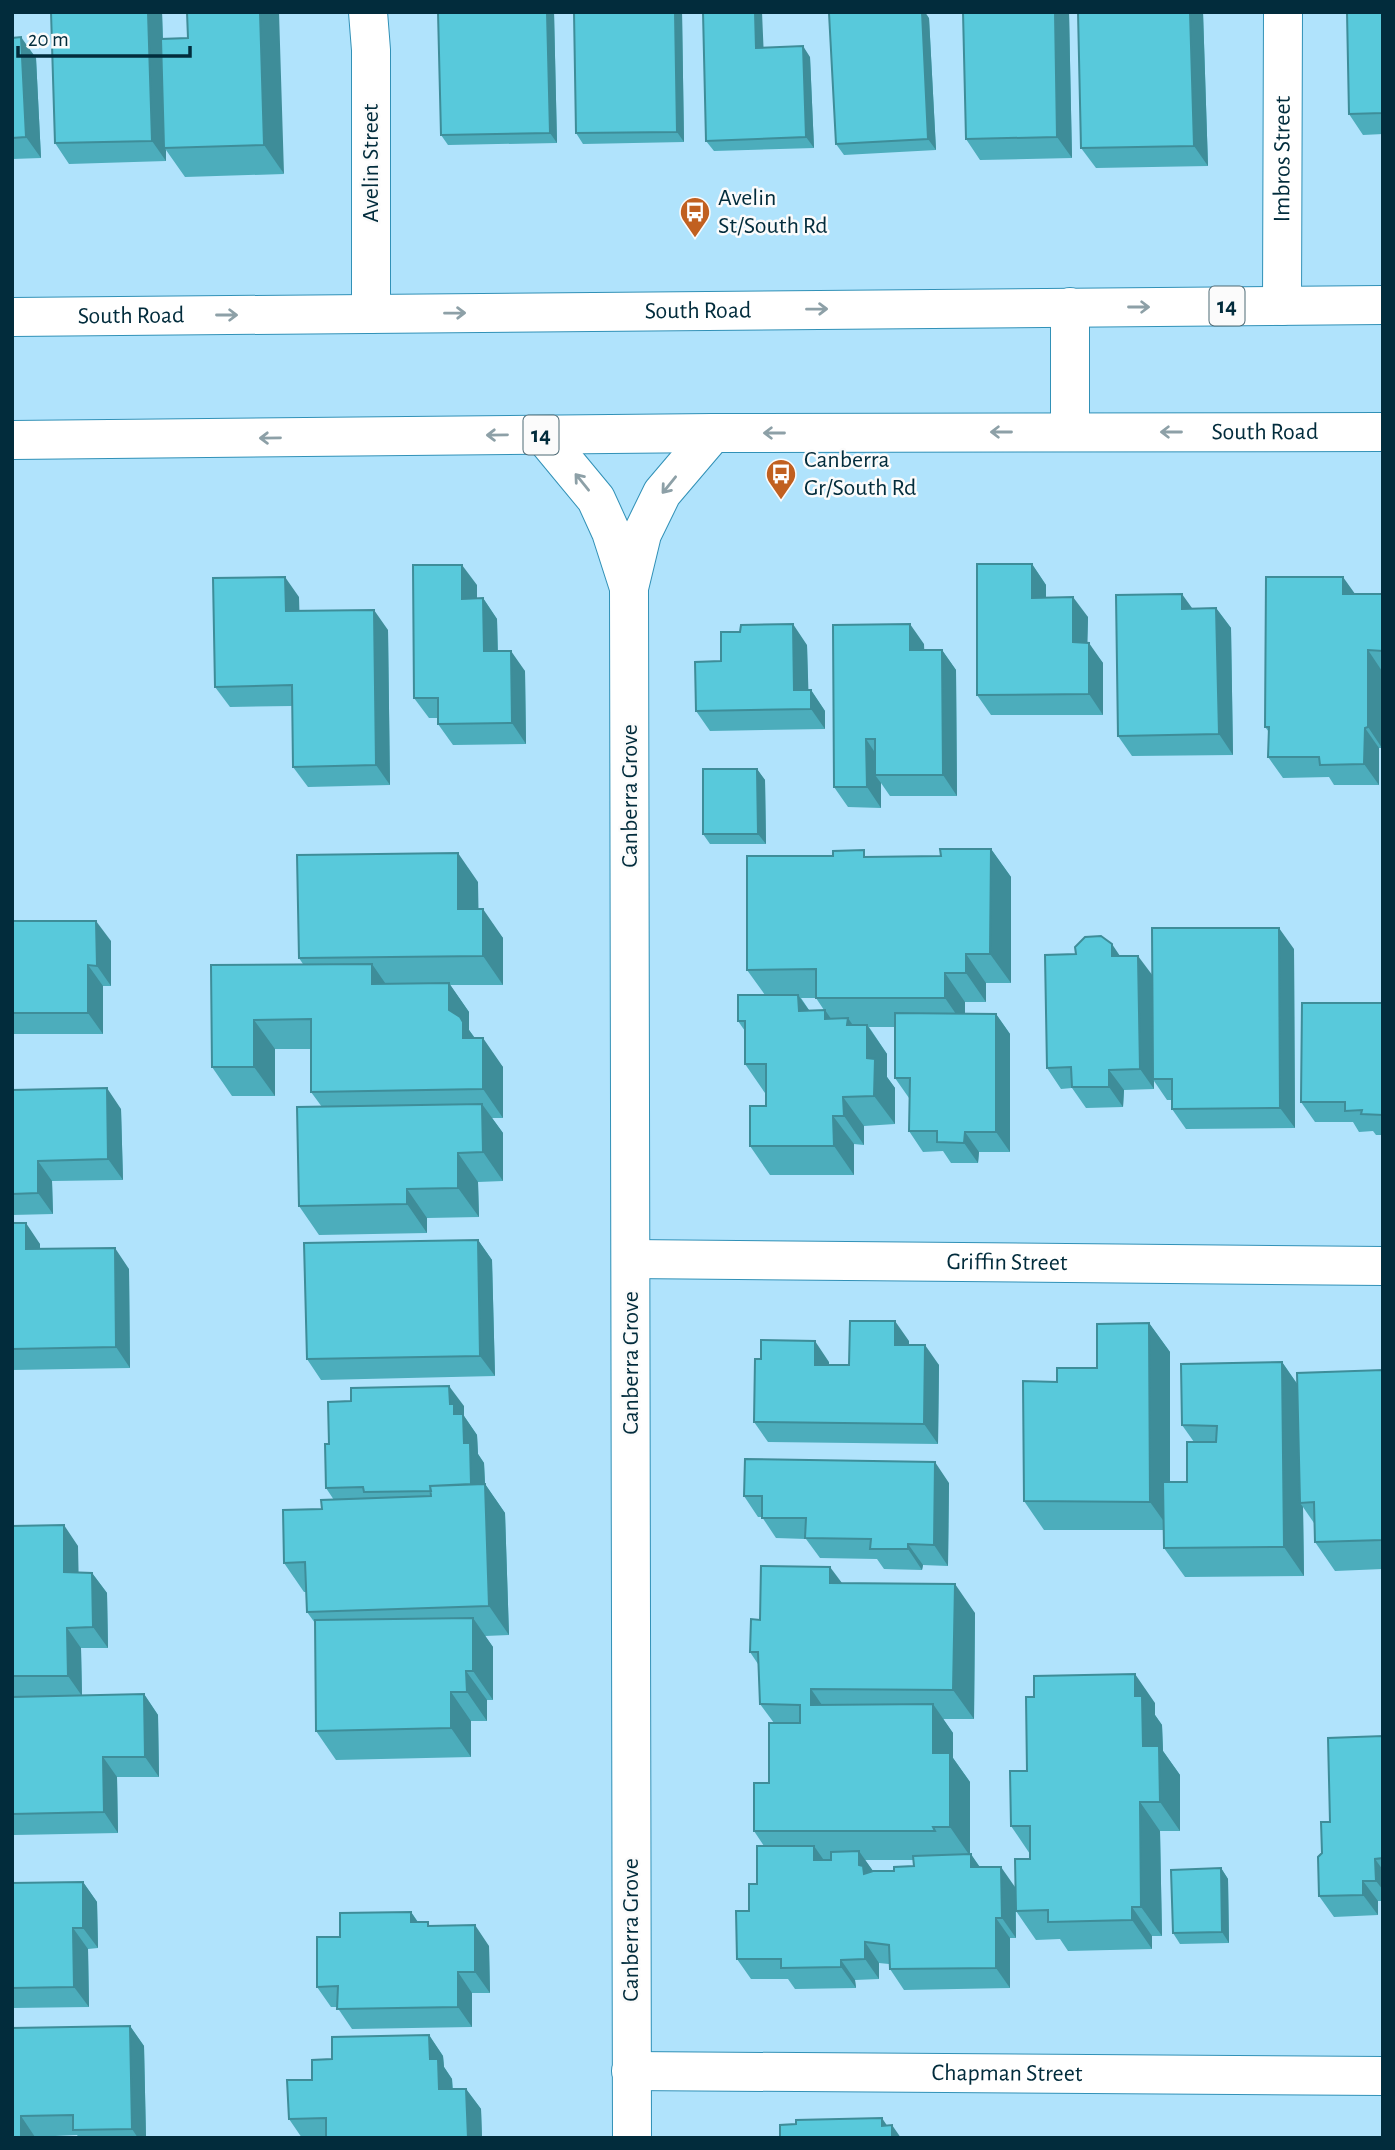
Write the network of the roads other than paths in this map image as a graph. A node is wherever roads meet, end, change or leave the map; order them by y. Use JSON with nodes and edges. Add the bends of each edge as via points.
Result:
{"nodes":[{"id":1,"x":368,"y":12,"type":"edge"},
{"id":2,"x":1283,"y":12,"type":"edge"},
{"id":3,"x":1383,"y":305,"type":"edge"},
{"id":4,"x":1282,"y":306,"type":"junction"},
{"id":5,"x":1070,"y":307,"type":"junction"},
{"id":6,"x":371,"y":314,"type":"junction"},
{"id":7,"x":12,"y":317,"type":"edge"},
{"id":8,"x":1070,"y":432,"type":"junction"},
{"id":9,"x":1383,"y":432,"type":"edge"},
{"id":10,"x":713,"y":433,"type":"junction"},
{"id":11,"x":543,"y":435,"type":"junction"},
{"id":12,"x":12,"y":440,"type":"edge"},
{"id":13,"x":629,"y":588,"type":"junction"},
{"id":14,"x":631,"y":1259,"type":"junction"},
{"id":15,"x":1383,"y":1266,"type":"edge"},
{"id":16,"x":631,"y":2071,"type":"junction"},
{"id":17,"x":1383,"y":2076,"type":"edge"},
{"id":18,"x":632,"y":2138,"type":"edge"}],
"edges":[{"from":1,"to":6,"type":"street","name":"Avelin Street"},
{"from":2,"to":4,"type":"street","name":"Imbros Street"},
{"from":3,"to":4,"type":"street","name":"South Road","number":"14"},
{"from":5,"to":4,"type":"street","name":"South Road","number":"14","one_way":true},
{"from":6,"to":5,"type":"street","name":"South Road","number":"14","one_way":true},
{"from":5,"to":8,"type":"street"},
{"from":7,"to":6,"type":"street","name":"South Road","number":"14","one_way":true},
{"from":9,"to":8,"type":"street","name":"South Road","number":"14","one_way":true},
{"from":8,"to":10,"type":"street","name":"South Road","number":"14","one_way":true},
{"from":10,"to":11,"type":"street","name":"South Road","number":"14"},
{"from":10,"to":13,"type":"street","name":"Canberra Grove","one_way":true,"via":[[662,493],[642,534]]},
{"from":11,"to":12,"type":"street","name":"South Road","number":"14","one_way":true},
{"from":13,"to":11,"type":"street","name":"Canberra Grove","one_way":true,"via":[[596,499]]},
{"from":13,"to":14,"type":"street","name":"Canberra Grove"},
{"from":14,"to":15,"type":"street","name":"Griffin Street"},
{"from":14,"to":16,"type":"street","name":"Canberra Grove"},
{"from":16,"to":17,"type":"street","name":"Chapman Street"},
{"from":16,"to":18,"type":"street","name":"Canberra Grove"}]}
